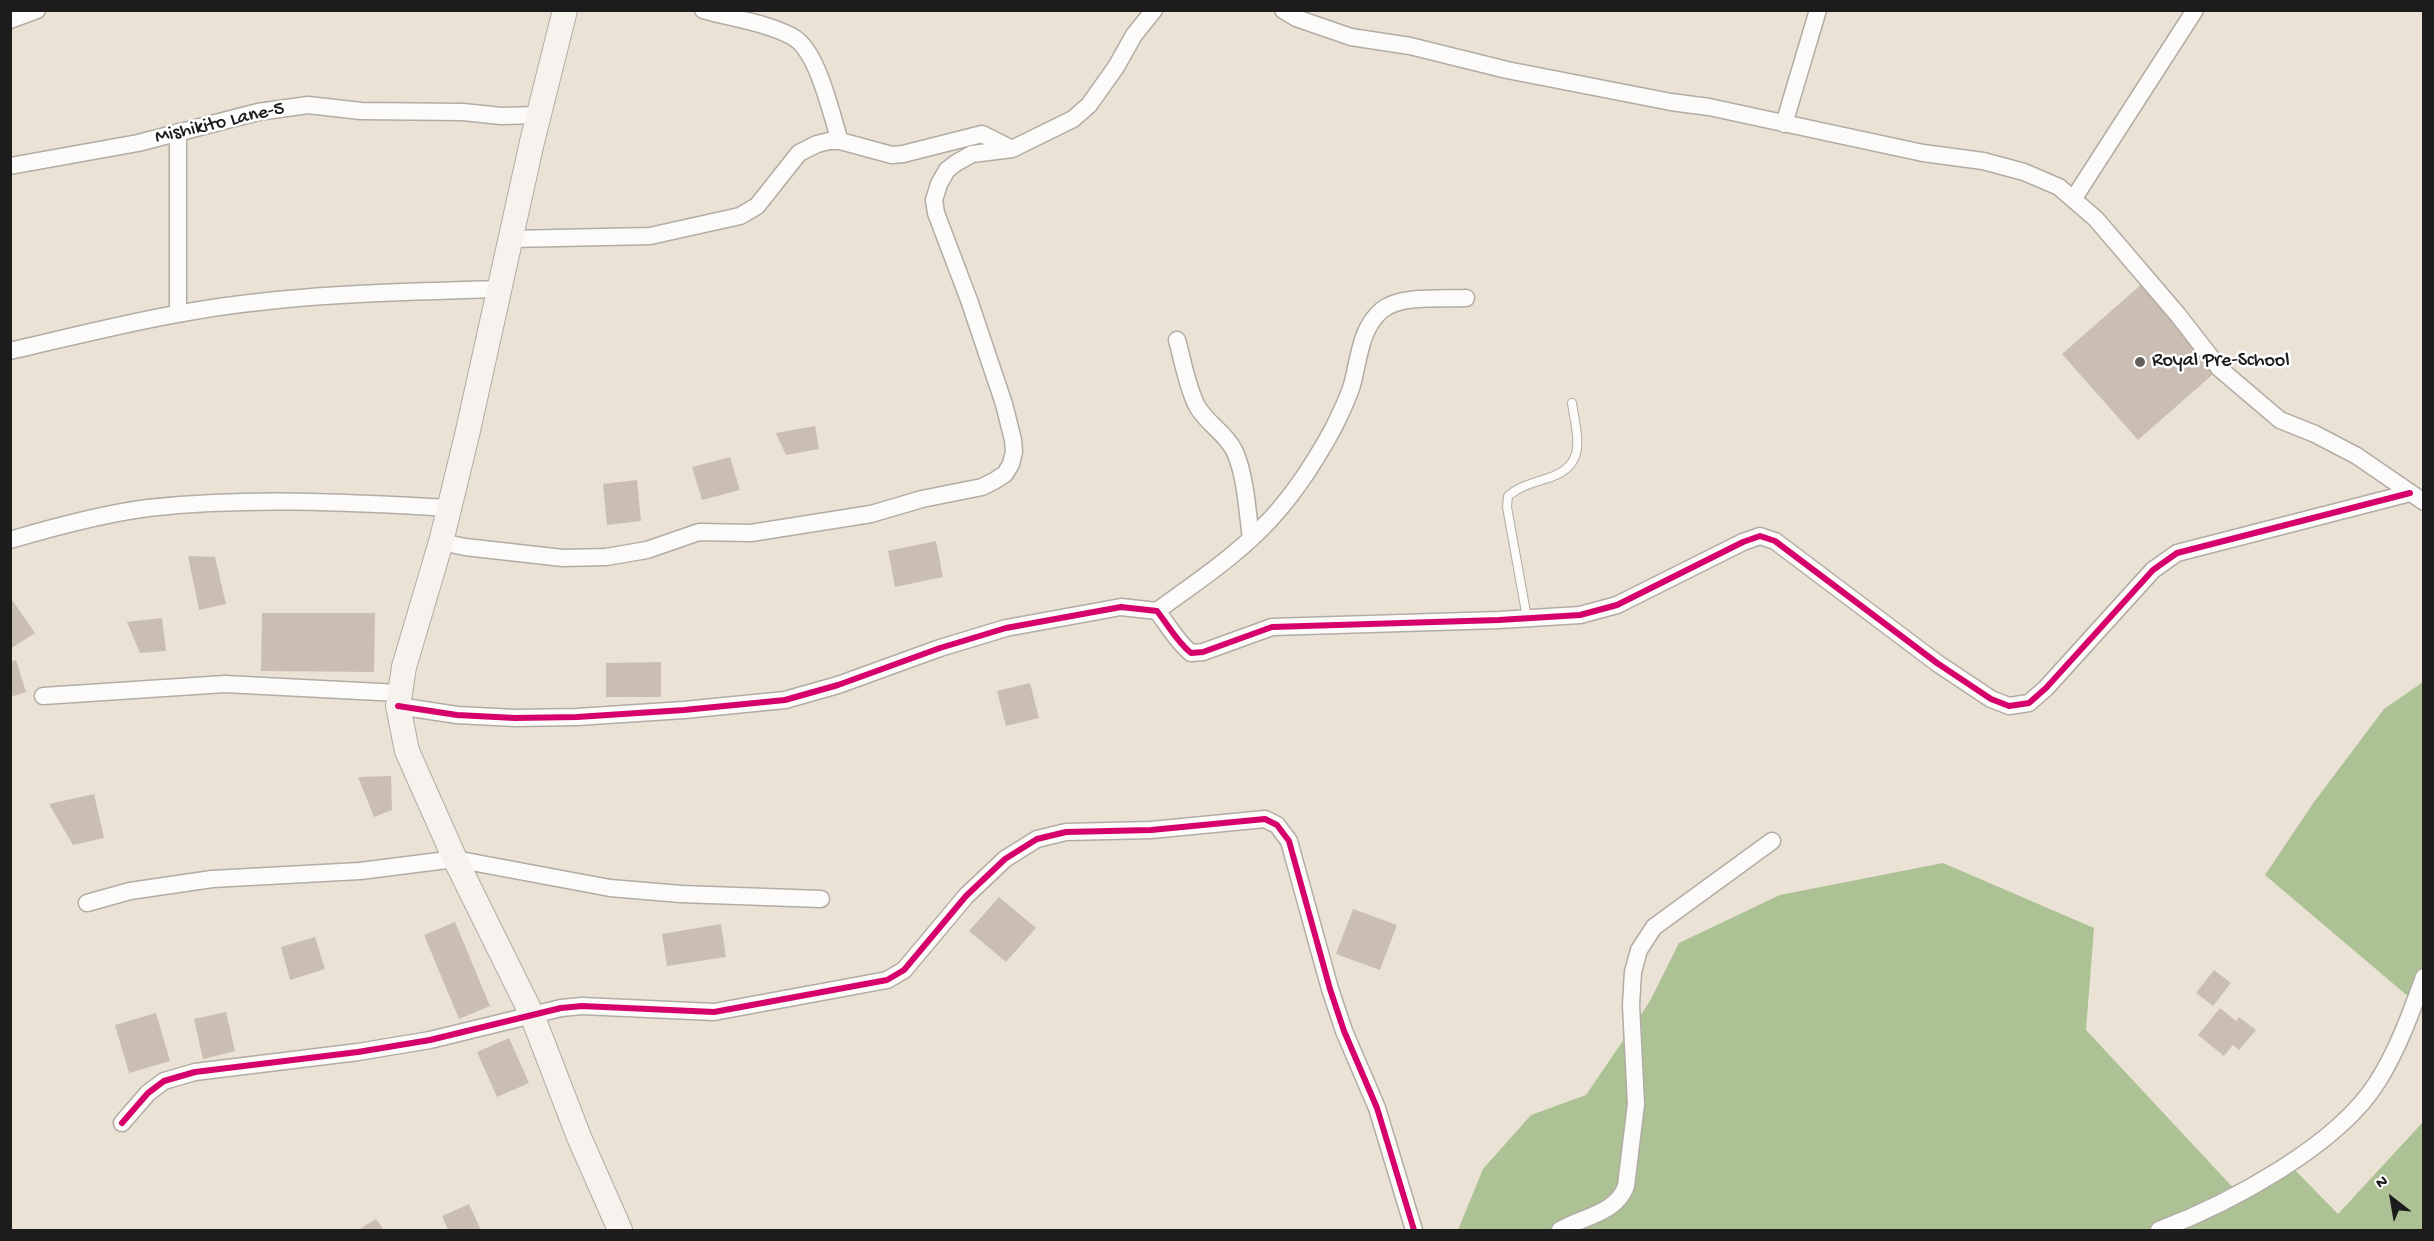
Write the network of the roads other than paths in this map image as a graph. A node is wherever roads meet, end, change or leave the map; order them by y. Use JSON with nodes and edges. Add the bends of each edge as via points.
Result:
{"nodes":[{"id":1,"x":37,"y":10,"type":"edge"},
{"id":2,"x":565,"y":10,"type":"edge"},
{"id":3,"x":703,"y":10,"type":"edge"},
{"id":4,"x":1283,"y":10,"type":"edge"},
{"id":5,"x":1818,"y":10,"type":"edge"},
{"id":6,"x":2195,"y":10,"type":"edge"},
{"id":7,"x":1154,"y":11,"type":"edge"},
{"id":8,"x":10,"y":20,"type":"edge"},
{"id":9,"x":539,"y":115,"type":"junction"},
{"id":10,"x":1784,"y":124,"type":"junction"},
{"id":11,"x":178,"y":132,"type":"junction"},
{"id":12,"x":840,"y":141,"type":"junction"},
{"id":13,"x":1012,"y":149,"type":"junction"},
{"id":14,"x":10,"y":166,"type":"edge"},
{"id":15,"x":2074,"y":198,"type":"junction"},
{"id":16,"x":511,"y":239,"type":"junction"},
{"id":17,"x":500,"y":289,"type":"junction"},
{"id":18,"x":1466,"y":298,"type":"dead end"},
{"id":19,"x":178,"y":314,"type":"junction"},
{"id":20,"x":1177,"y":340,"type":"dead end"},
{"id":21,"x":10,"y":351,"type":"edge"},
{"id":22,"x":1572,"y":403,"type":"dead end"},
{"id":23,"x":2417,"y":497,"type":"edge"},
{"id":24,"x":448,"y":508,"type":"junction"},
{"id":25,"x":1251,"y":538,"type":"junction"},
{"id":26,"x":10,"y":540,"type":"edge"},
{"id":27,"x":441,"y":542,"type":"junction"},
{"id":28,"x":1157,"y":611,"type":"junction"},
{"id":29,"x":1527,"y":618,"type":"junction"},
{"id":30,"x":43,"y":696,"type":"dead end"},
{"id":31,"x":398,"y":699,"type":"junction"},
{"id":32,"x":1772,"y":841,"type":"dead end"},
{"id":33,"x":455,"y":859,"type":"junction"},
{"id":34,"x":821,"y":899,"type":"dead end"},
{"id":35,"x":87,"y":903,"type":"dead end"},
{"id":36,"x":2424,"y":977,"type":"edge"},
{"id":37,"x":532,"y":1015,"type":"junction"},
{"id":38,"x":122,"y":1124,"type":"dead end"},
{"id":39,"x":620,"y":1230,"type":"edge"},
{"id":40,"x":1414,"y":1230,"type":"edge"},
{"id":41,"x":1560,"y":1230,"type":"edge"},
{"id":42,"x":2159,"y":1230,"type":"edge"}],
"edges":[{"from":1,"to":8,"type":"street"},
{"from":2,"to":9,"type":"street"},
{"from":3,"to":12,"type":"street","via":[[778,31],[805,47]]},
{"from":4,"to":10,"type":"street","via":[[1351,37]]},
{"from":5,"to":10,"type":"street"},
{"from":6,"to":15,"type":"street"},
{"from":7,"to":13,"type":"street","via":[[1089,105],[1073,119]]},
{"from":9,"to":11,"type":"street","name":"Mishikito Lane-5","via":[[361,111],[308,105],[258,112]]},
{"from":9,"to":16,"type":"street"},
{"from":10,"to":15,"type":"street","via":[[1923,153],[1983,161],[2024,172]]},
{"from":11,"to":14,"type":"street","name":"Mishikito Lane-5"},
{"from":11,"to":19,"type":"street"},
{"from":12,"to":13,"type":"street","via":[[903,154],[982,134]]},
{"from":12,"to":16,"type":"street","via":[[817,144],[799,153],[756,206],[740,216],[650,236]]},
{"from":13,"to":27,"type":"street","via":[[972,154],[957,163],[947,170],[934,200],[1004,404],[1014,453],[1005,474],[982,487],[871,514],[751,533],[699,532],[647,550],[606,557],[563,558]]},
{"from":15,"to":23,"type":"street","via":[[2178,315],[2220,369],[2280,420],[2357,456]]},
{"from":16,"to":17,"type":"street"},
{"from":17,"to":19,"type":"street","via":[[372,293]]},
{"from":17,"to":24,"type":"street"},
{"from":18,"to":25,"type":"street","via":[[1396,301],[1381,311],[1368,327],[1351,388],[1335,425],[1300,484]]},
{"from":19,"to":21,"type":"street"},
{"from":20,"to":25,"type":"street","via":[[1197,405],[1235,453]]},
{"from":22,"to":29,"type":"lane","via":[[1579,448],[1574,459],[1555,475],[1519,486],[1508,496]]},
{"from":23,"to":29,"type":"street","via":[[2176,554],[2153,570],[2046,688],[2029,703],[2009,706],[1991,699],[1937,663],[1775,541],[1760,536],[1617,605],[1580,615]]},
{"from":24,"to":26,"type":"street","via":[[333,502],[147,508]]},
{"from":24,"to":27,"type":"street"},
{"from":25,"to":28,"type":"street"},
{"from":27,"to":31,"type":"street"},
{"from":28,"to":29,"type":"street","via":[[1191,653],[1272,627]]},
{"from":28,"to":31,"type":"street","via":[[1121,607],[1006,628],[785,700],[684,710],[515,718],[457,715]]},
{"from":30,"to":31,"type":"street","via":[[225,684]]},
{"from":31,"to":33,"type":"street","via":[[407,751]]},
{"from":32,"to":41,"type":"street","via":[[1654,927],[1639,950],[1631,1005],[1636,1104],[1626,1186],[1614,1203]]},
{"from":33,"to":34,"type":"street","via":[[610,888]]},
{"from":33,"to":35,"type":"street","via":[[360,871],[212,879],[129,891]]},
{"from":33,"to":37,"type":"street"},
{"from":36,"to":42,"type":"street","via":[[2408,1022],[2377,1082],[2337,1127],[2246,1191]]},
{"from":37,"to":38,"type":"street","via":[[430,1040],[195,1072],[164,1081],[148,1093]]},
{"from":37,"to":39,"type":"street"},
{"from":37,"to":40,"type":"street","via":[[582,1006],[714,1012],[886,980],[904,970],[966,896],[1005,859],[1037,839],[1066,832],[1150,830],[1265,819],[1277,825],[1289,841],[1330,989],[1377,1108]]}]}
